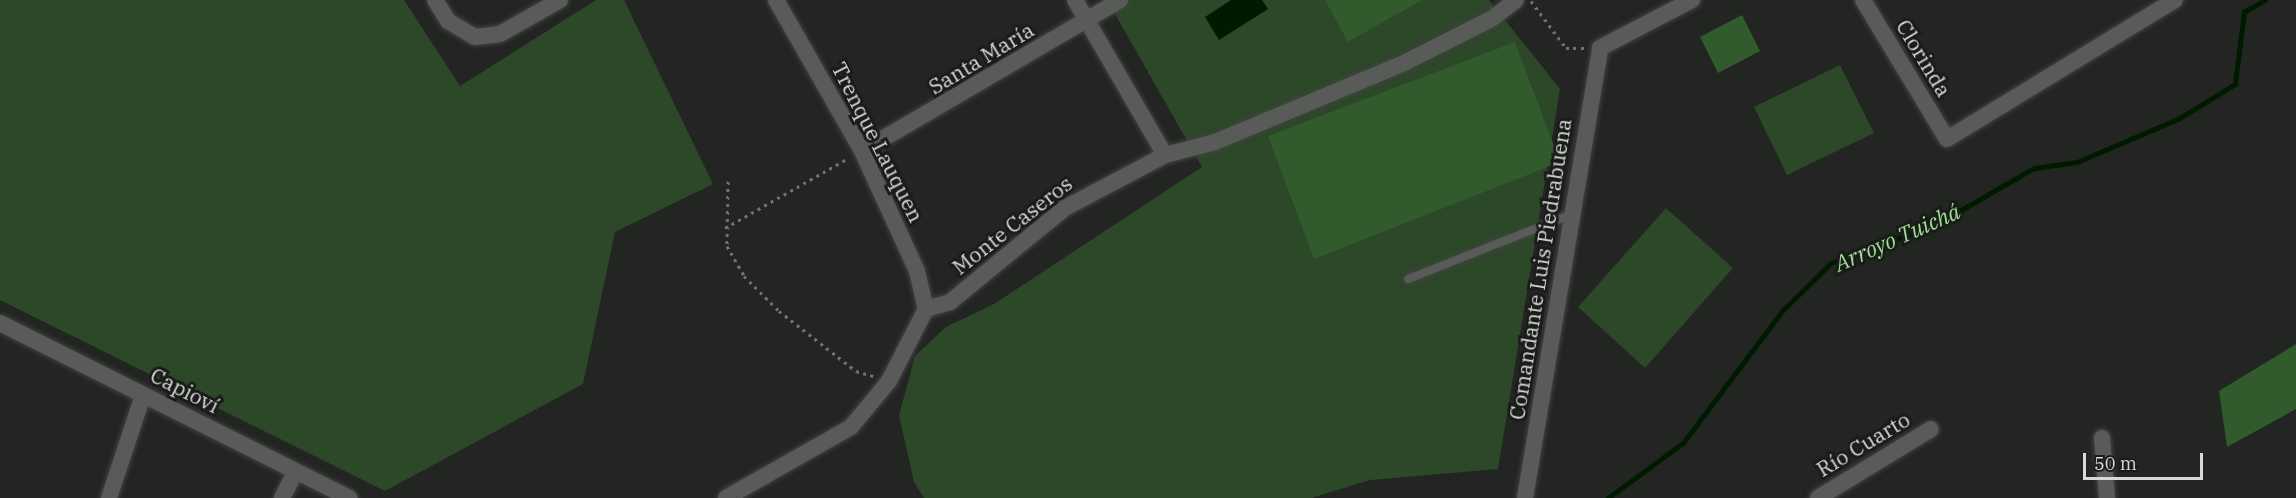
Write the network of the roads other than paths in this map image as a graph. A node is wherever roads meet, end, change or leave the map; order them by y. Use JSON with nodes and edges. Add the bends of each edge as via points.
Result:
{"nodes":[{"id":1,"x":435,"y":0,"type":"edge"},
{"id":2,"x":560,"y":0,"type":"edge"},
{"id":3,"x":776,"y":0,"type":"edge"},
{"id":4,"x":1075,"y":0,"type":"edge"},
{"id":5,"x":1120,"y":0,"type":"edge"},
{"id":6,"x":1516,"y":0,"type":"edge"},
{"id":7,"x":1692,"y":0,"type":"edge"},
{"id":8,"x":1863,"y":0,"type":"edge"},
{"id":9,"x":2175,"y":0,"type":"edge"},
{"id":10,"x":1087,"y":20,"type":"junction"},
{"id":11,"x":862,"y":151,"type":"junction"},
{"id":12,"x":1165,"y":155,"type":"junction"},
{"id":13,"x":1570,"y":215,"type":"junction"},
{"id":14,"x":1408,"y":279,"type":"dead end"},
{"id":15,"x":926,"y":309,"type":"junction"},
{"id":16,"x":0,"y":323,"type":"edge"},
{"id":17,"x":143,"y":394,"type":"junction"},
{"id":18,"x":1931,"y":429,"type":"dead end"},
{"id":19,"x":2102,"y":438,"type":"dead end"},
{"id":20,"x":296,"y":471,"type":"junction"},
{"id":21,"x":109,"y":498,"type":"edge"},
{"id":22,"x":282,"y":498,"type":"edge"},
{"id":23,"x":350,"y":498,"type":"edge"},
{"id":24,"x":726,"y":498,"type":"edge"},
{"id":25,"x":1525,"y":498,"type":"edge"},
{"id":26,"x":1818,"y":498,"type":"edge"},
{"id":27,"x":2107,"y":498,"type":"edge"}],
"edges":[{"from":1,"to":2,"type":"street","via":[[448,21],[475,37],[500,34]]},
{"from":3,"to":11,"type":"street","name":"Trenque Lauquen"},
{"from":4,"to":10,"type":"street"},
{"from":5,"to":10,"type":"street","name":"Santa María"},
{"from":6,"to":12,"type":"street","name":"Monte Caseros","via":[[1493,18],[1406,62],[1215,142]]},
{"from":7,"to":13,"type":"street","name":"Comandante Luis Piedrabuena","via":[[1600,48]]},
{"from":8,"to":9,"type":"street","name":"Clorinda","via":[[1947,140]]},
{"from":10,"to":11,"type":"street","name":"Santa María"},
{"from":10,"to":12,"type":"street"},
{"from":11,"to":15,"type":"street","name":"Trenque Lauquen","via":[[917,271]]},
{"from":12,"to":15,"type":"street","name":"Monte Caseros","via":[[1065,208],[950,302]]},
{"from":13,"to":14,"type":"lane"},
{"from":13,"to":25,"type":"street","name":"Comandante Luis Piedrabuena"},
{"from":15,"to":24,"type":"street","via":[[889,381],[851,427]]},
{"from":16,"to":17,"type":"street","name":"Capioví"},
{"from":17,"to":20,"type":"street","name":"Capioví"},
{"from":17,"to":21,"type":"street"},
{"from":18,"to":26,"type":"street","name":"Río Cuarto"},
{"from":19,"to":27,"type":"street"},
{"from":20,"to":22,"type":"street"},
{"from":20,"to":23,"type":"street","name":"Capioví"}]}
